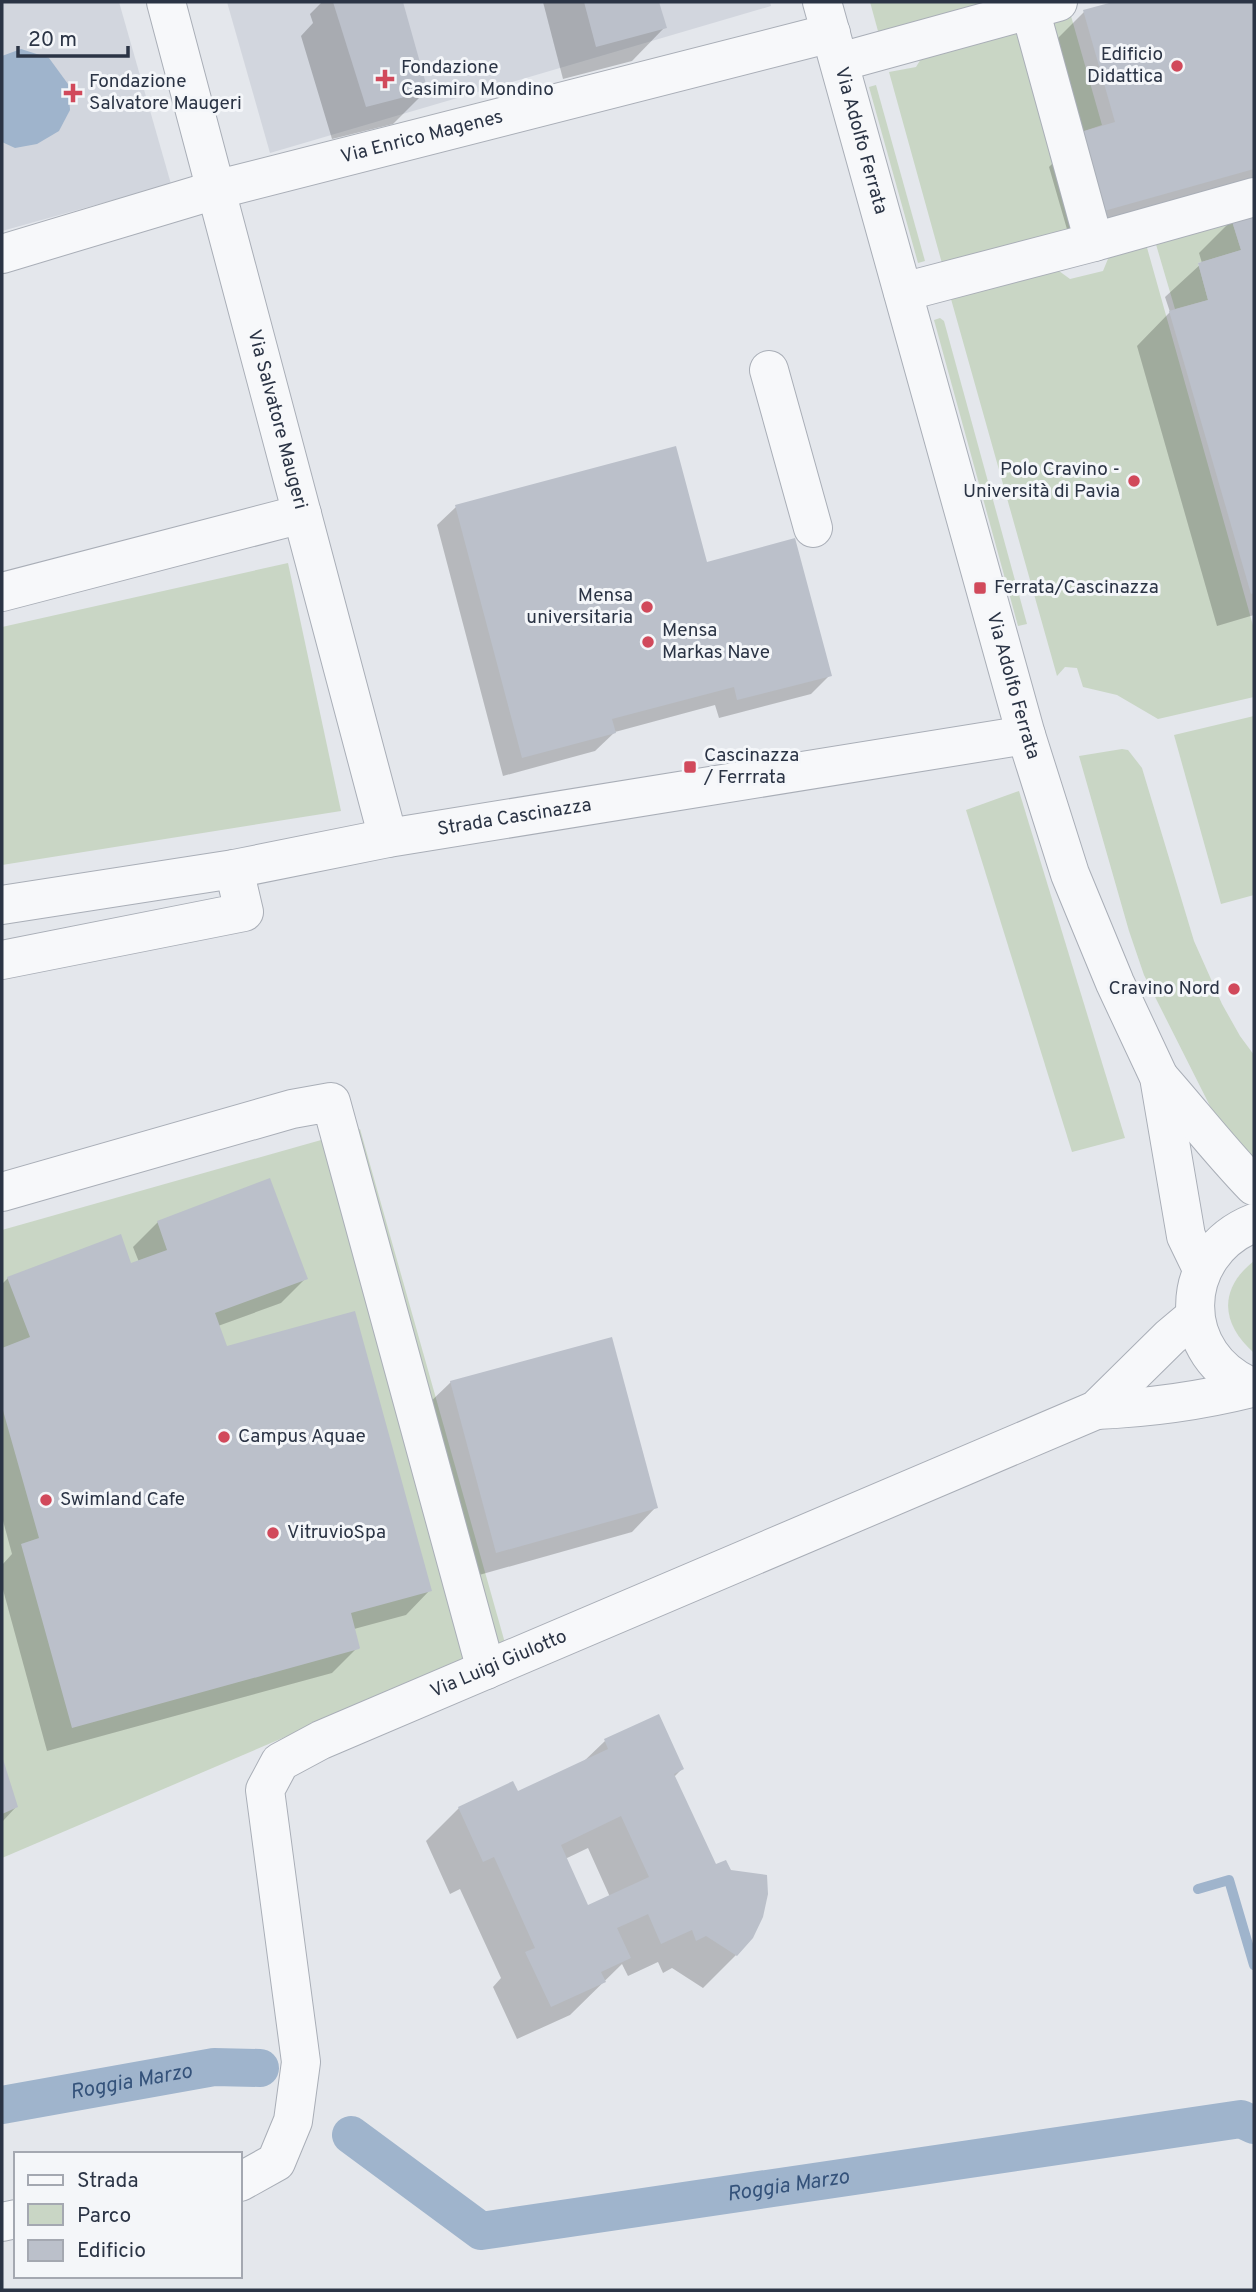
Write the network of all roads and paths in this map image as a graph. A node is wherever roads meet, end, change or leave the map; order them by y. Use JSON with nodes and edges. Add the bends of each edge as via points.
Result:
{"nodes":[{"id":1,"x":166,"y":2,"type":"edge"},
{"id":2,"x":1038,"y":4,"type":"edge"},
{"id":3,"x":831,"y":32,"type":"edge"},
{"id":4,"x":215,"y":190,"type":"junction"},
{"id":5,"x":1254,"y":197,"type":"edge"},
{"id":6,"x":1094,"y":242,"type":"junction"},
{"id":7,"x":2,"y":254,"type":"edge"},
{"id":8,"x":903,"y":292,"type":"junction"},
{"id":9,"x":769,"y":370,"type":"dead end"},
{"id":10,"x":302,"y":514,"type":"junction"},
{"id":11,"x":813,"y":528,"type":"dead end"},
{"id":12,"x":2,"y":592,"type":"edge"},
{"id":13,"x":1026,"y":735,"type":"junction"},
{"id":14,"x":388,"y":838,"type":"junction"},
{"id":15,"x":234,"y":869,"type":"junction"},
{"id":16,"x":2,"y":905,"type":"edge"},
{"id":17,"x":2,"y":960,"type":"edge"},
{"id":18,"x":1159,"y":1077,"type":"junction"},
{"id":19,"x":1254,"y":1186,"type":"edge"},
{"id":20,"x":2,"y":1192,"type":"edge"},
{"id":21,"x":1254,"y":1223,"type":"edge"},
{"id":22,"x":1202,"y":1269,"type":"junction"},
{"id":23,"x":1195,"y":1316,"type":"junction"},
{"id":24,"x":1253,"y":1388,"type":"edge"},
{"id":25,"x":1096,"y":1410,"type":"junction"},
{"id":26,"x":486,"y":1670,"type":"junction"},
{"id":27,"x":242,"y":2181,"type":"edge"}],
"edges":[{"from":1,"to":4,"type":"street","name":"Via Salvatore Maugeri"},
{"from":2,"to":3,"type":"street","name":"Via Enrico Magenes"},
{"from":2,"to":6,"type":"street"},
{"from":3,"to":4,"type":"street","name":"Via Enrico Magenes"},
{"from":3,"to":8,"type":"street","name":"Via Adolfo Ferrata"},
{"from":4,"to":7,"type":"street","name":"Via Enrico Magenes"},
{"from":4,"to":10,"type":"street","name":"Via Salvatore Maugeri"},
{"from":5,"to":6,"type":"street"},
{"from":6,"to":8,"type":"street"},
{"from":8,"to":13,"type":"street","name":"Via Adolfo Ferrata"},
{"from":9,"to":11,"type":"street"},
{"from":10,"to":12,"type":"street"},
{"from":10,"to":14,"type":"street","name":"Via Salvatore Maugeri"},
{"from":13,"to":14,"type":"street","name":"Strada Cascinazza"},
{"from":13,"to":18,"type":"street","name":"Via Adolfo Ferrata","via":[[1070,874]]},
{"from":14,"to":15,"type":"street","name":"Strada Cascinazza"},
{"from":15,"to":16,"type":"street","name":"Strada Cascinazza"},
{"from":15,"to":17,"type":"street","via":[[244,912]]},
{"from":18,"to":19,"type":"street","name":"Via Adolfo Ferrata"},
{"from":18,"to":22,"type":"street","name":"Via Adolfo Ferrata","via":[[1186,1236]]},
{"from":20,"to":26,"type":"street","via":[[292,1109],[331,1102]]},
{"from":21,"to":22,"type":"street","via":[[1217,1247]]},
{"from":22,"to":23,"type":"street","via":[[1195,1292]]},
{"from":23,"to":24,"type":"street","via":[[1201,1339],[1214,1360]]},
{"from":23,"to":25,"type":"street","name":"Via Luigi Giulotto"},
{"from":24,"to":25,"type":"street","name":"Via Luigi Giulotto","via":[[1194,1401]]},
{"from":25,"to":26,"type":"street","name":"Via Luigi Giulotto"},
{"from":26,"to":27,"type":"street","name":"Via Luigi Giulotto","via":[[280,1762],[265,1790],[301,2062],[293,2121],[276,2162]]}]}
